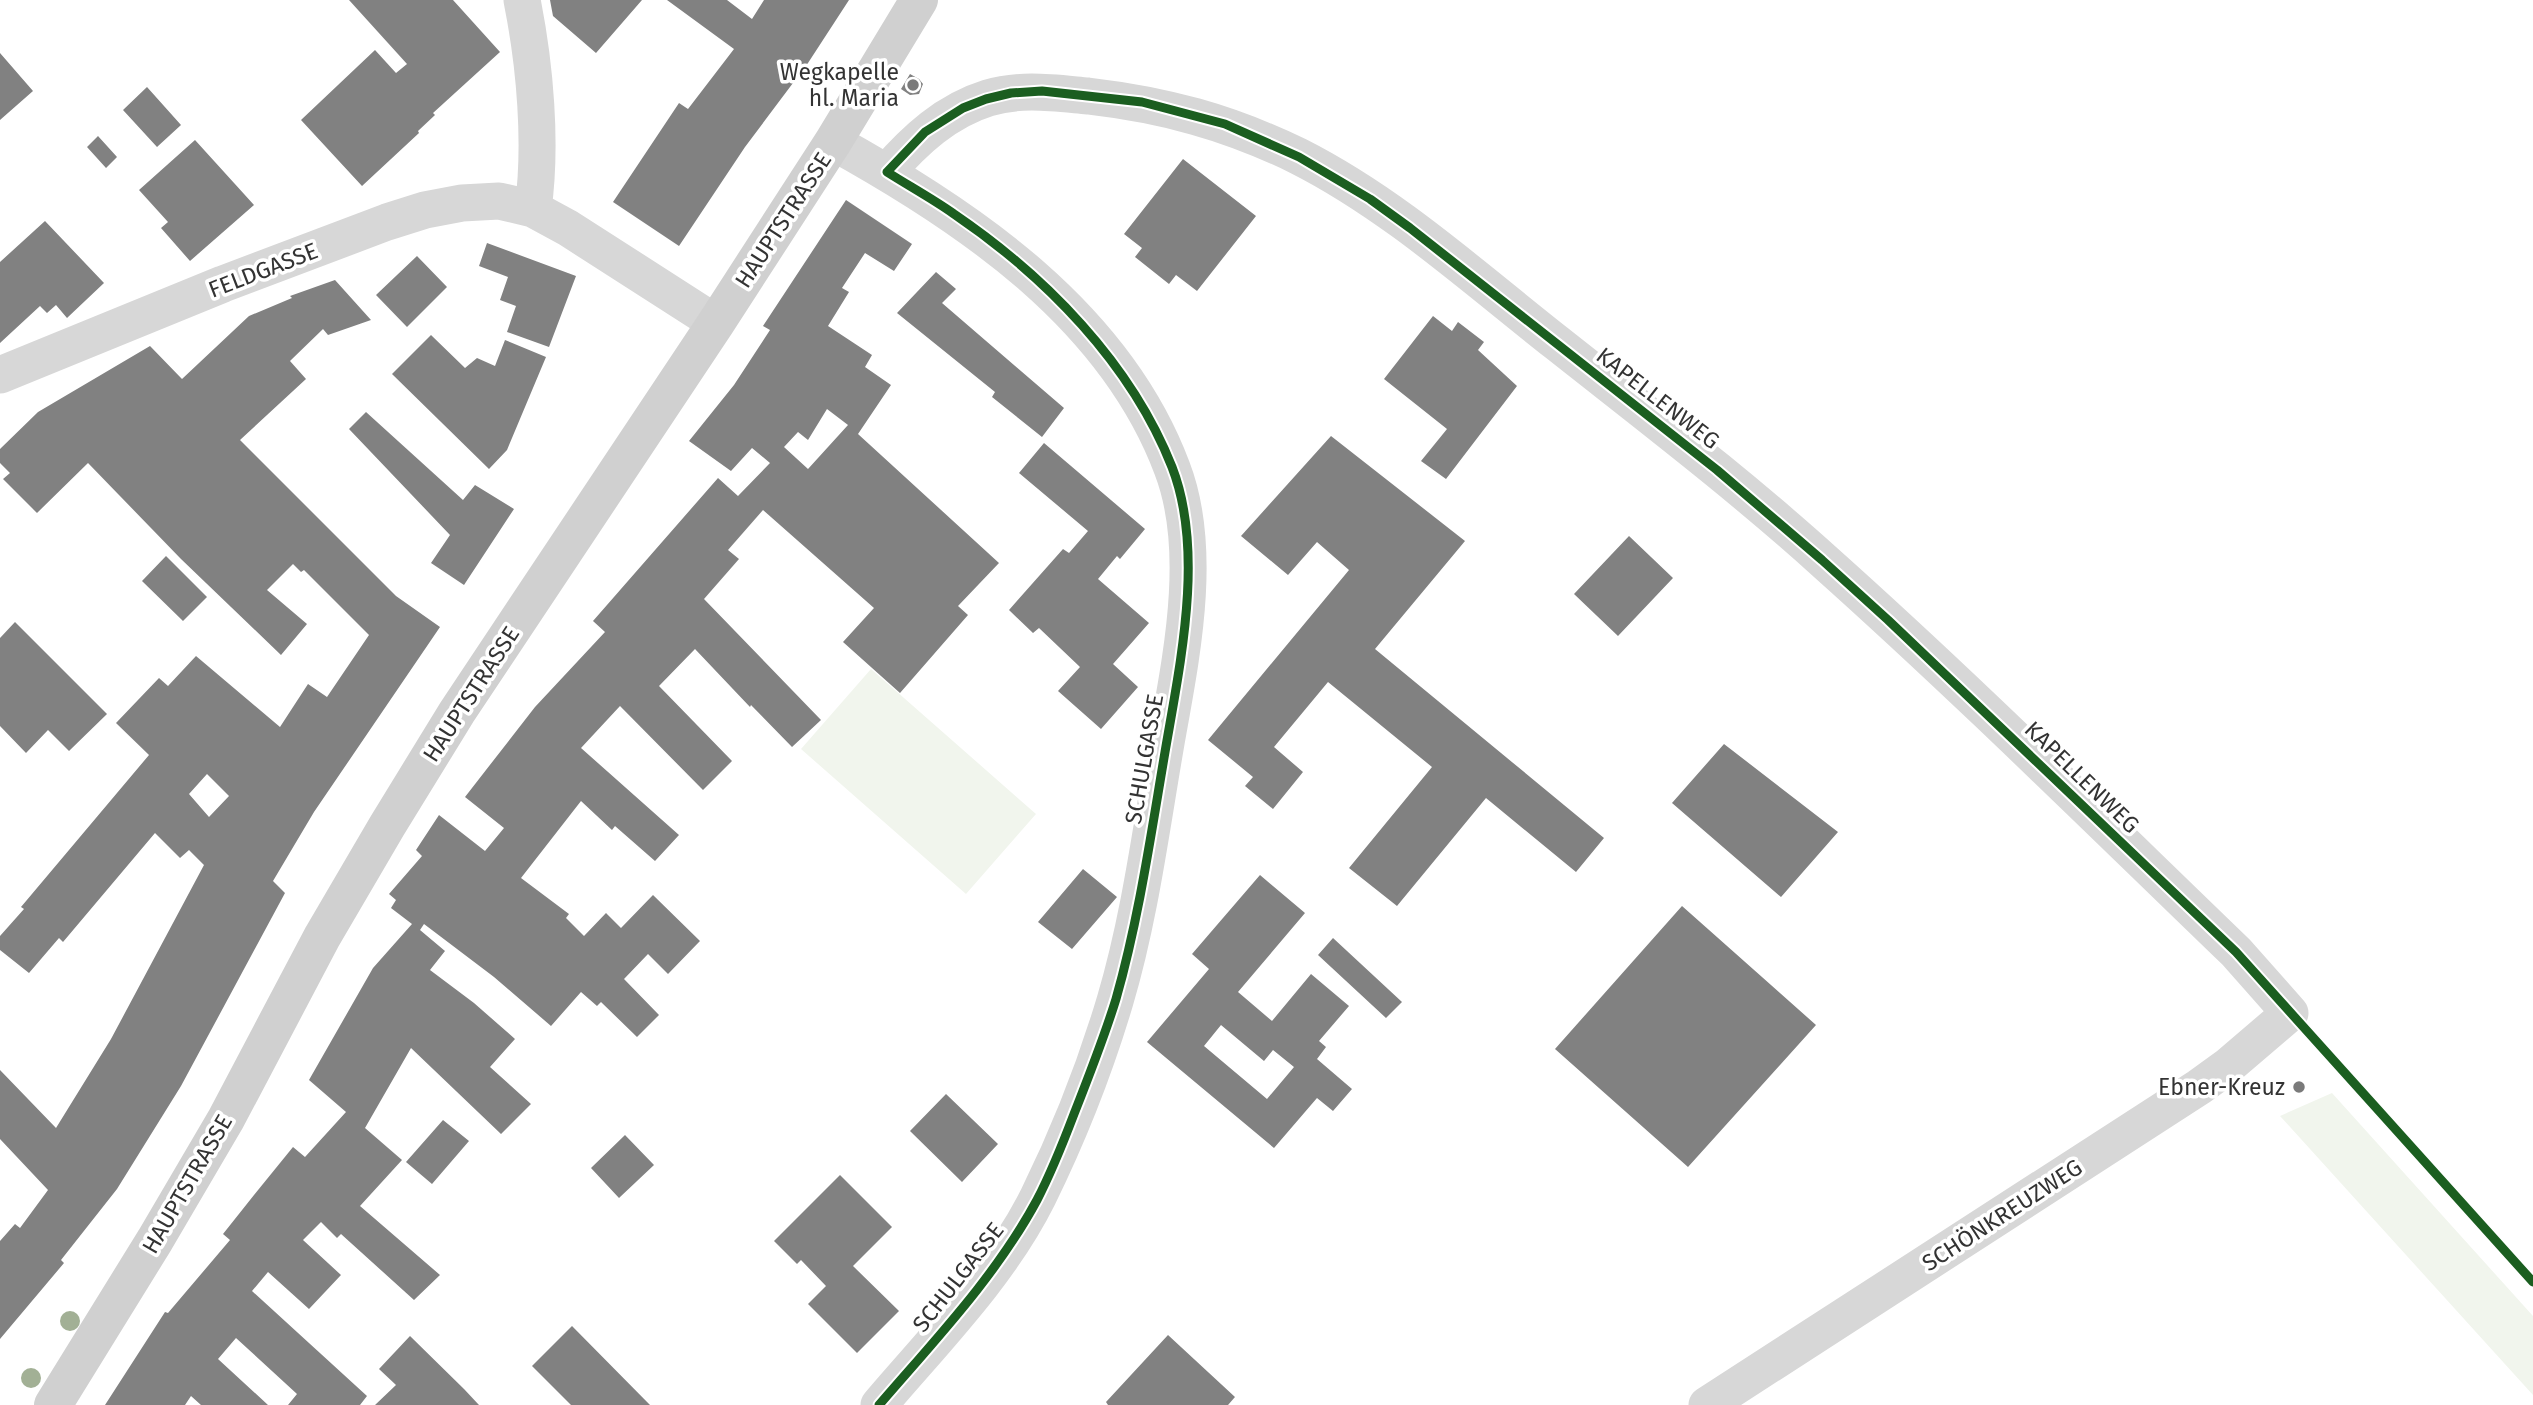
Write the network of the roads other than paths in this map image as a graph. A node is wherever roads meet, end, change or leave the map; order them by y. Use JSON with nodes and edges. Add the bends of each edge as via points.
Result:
{"nodes":[{"id":1,"x":522,"y":0,"type":"edge"},
{"id":2,"x":919,"y":0,"type":"edge"},
{"id":3,"x":833,"y":142,"type":"junction"},
{"id":4,"x":887,"y":172,"type":"junction"},
{"id":5,"x":533,"y":209,"type":"junction"},
{"id":6,"x":716,"y":323,"type":"junction"},
{"id":7,"x":0,"y":375,"type":"edge"},
{"id":8,"x":2290,"y":1013,"type":"joint"},
{"id":9,"x":53,"y":1405,"type":"edge"},
{"id":10,"x":879,"y":1405,"type":"edge"},
{"id":11,"x":1707,"y":1405,"type":"edge"}],
"edges":[{"from":1,"to":5,"type":"street","via":[[538,141]]},
{"from":2,"to":3,"type":"main road","name":"HAUPTSTRASSE"},
{"from":3,"to":4,"type":"street"},
{"from":3,"to":6,"type":"main road","name":"HAUPTSTRASSE"},
{"from":4,"to":8,"type":"street","name":"KAPELLENWEG","via":[[925,132],[963,108],[1011,93],[1042,91],[1142,102],[1184,112],[1225,124],[1335,176],[1410,228],[1562,347],[1822,559],[2236,952]]},
{"from":4,"to":10,"type":"street","name":"SCHULGASSE","via":[[954,214],[1032,275],[1087,332],[1140,402],[1173,469],[1187,540],[1182,639],[1147,853],[1115,1001],[1093,1067],[1037,1199],[1009,1245]]},
{"from":5,"to":6,"type":"street","name":"FELDGASSE"},
{"from":5,"to":7,"type":"street","name":"FELDGASSE","via":[[499,201],[425,210]]},
{"from":6,"to":9,"type":"main road","name":"HAUPTSTRASSE","via":[[457,712],[387,826],[322,937],[226,1119]]},
{"from":8,"to":11,"type":"street","name":"SCHÖNKREUZWEG","via":[[2199,1087]]}]}
